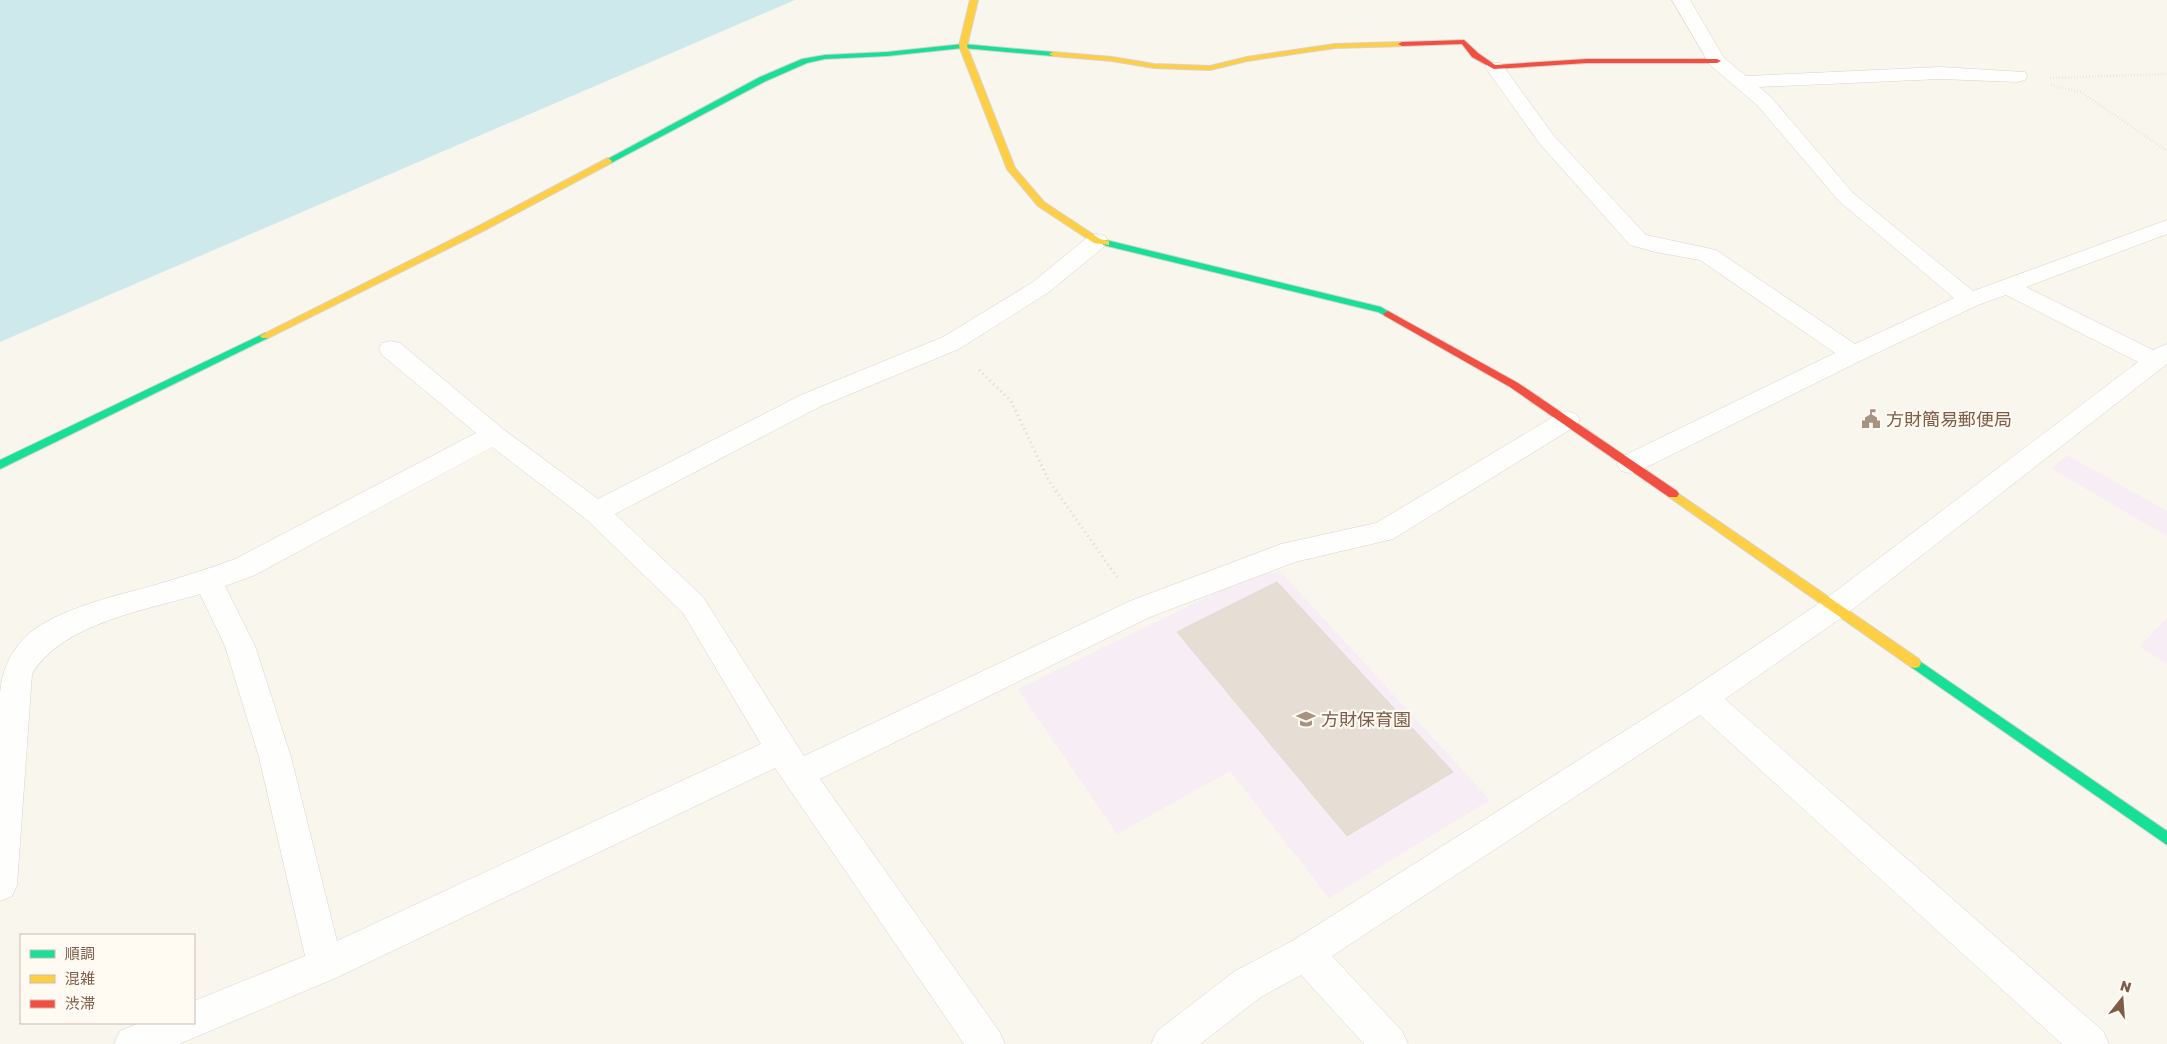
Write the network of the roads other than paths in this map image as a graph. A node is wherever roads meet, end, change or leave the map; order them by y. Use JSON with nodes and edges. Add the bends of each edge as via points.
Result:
{"nodes":[{"id":1,"x":974,"y":0,"type":"edge"},
{"id":2,"x":1680,"y":0,"type":"edge"},
{"id":3,"x":963,"y":46,"type":"junction"},
{"id":4,"x":1717,"y":62,"type":"junction"},
{"id":5,"x":1494,"y":68,"type":"junction"},
{"id":6,"x":2018,"y":76,"type":"road end"},
{"id":7,"x":1740,"y":82,"type":"junction"},
{"id":8,"x":2167,"y":227,"type":"edge"},
{"id":9,"x":1097,"y":241,"type":"junction"},
{"id":10,"x":2006,"y":286,"type":"junction"},
{"id":11,"x":1970,"y":300,"type":"junction"},
{"id":12,"x":391,"y":349,"type":"dead end"},
{"id":13,"x":1853,"y":354,"type":"junction"},
{"id":14,"x":2161,"y":356,"type":"edge"},
{"id":15,"x":1567,"y":420,"type":"junction"},
{"id":16,"x":494,"y":435,"type":"junction"},
{"id":17,"x":1630,"y":464,"type":"junction"},
{"id":18,"x":0,"y":465,"type":"edge"},
{"id":19,"x":596,"y":512,"type":"junction"},
{"id":20,"x":208,"y":581,"type":"junction"},
{"id":21,"x":1834,"y":608,"type":"junction"},
{"id":22,"x":1702,"y":698,"type":"junction"},
{"id":23,"x":790,"y":762,"type":"junction"},
{"id":24,"x":2167,"y":839,"type":"edge"},
{"id":25,"x":0,"y":885,"type":"edge"},
{"id":26,"x":1305,"y":952,"type":"junction"},
{"id":27,"x":325,"y":965,"type":"junction"},
{"id":28,"x":195,"y":1019,"type":"edge"},
{"id":29,"x":183,"y":1024,"type":"edge"},
{"id":30,"x":133,"y":1044,"type":"edge"},
{"id":31,"x":986,"y":1044,"type":"edge"},
{"id":32,"x":1170,"y":1044,"type":"edge"},
{"id":33,"x":1388,"y":1044,"type":"edge"},
{"id":34,"x":2090,"y":1044,"type":"edge"}],
"edges":[{"from":1,"to":3,"type":"street"},
{"from":2,"to":4,"type":"street"},
{"from":3,"to":5,"type":"street","via":[[1112,59],[1154,66],[1210,68],[1335,46],[1464,42],[1475,55]]},
{"from":3,"to":9,"type":"street","via":[[1011,169],[1041,204]]},
{"from":3,"to":18,"type":"street","via":[[825,57],[805,61],[762,79],[469,234]]},
{"from":4,"to":5,"type":"street","via":[[1586,61]]},
{"from":4,"to":7,"type":"street"},
{"from":5,"to":13,"type":"street","via":[[1547,140],[1638,240],[1650,246],[1708,255]]},
{"from":6,"to":7,"type":"street","via":[[1940,73]]},
{"from":7,"to":11,"type":"street","via":[[1764,102],[1846,197]]},
{"from":8,"to":10,"type":"street"},
{"from":9,"to":15,"type":"street","via":[[1381,310],[1514,385]]},
{"from":9,"to":19,"type":"street","via":[[1041,287],[951,343],[810,401]]},
{"from":10,"to":11,"type":"street"},
{"from":10,"to":14,"type":"street"},
{"from":11,"to":13,"type":"street"},
{"from":12,"to":16,"type":"street"},
{"from":13,"to":17,"type":"street"},
{"from":14,"to":21,"type":"street"},
{"from":15,"to":17,"type":"street"},
{"from":15,"to":23,"type":"street","via":[[1383,532],[1291,552],[1140,609]]},
{"from":16,"to":19,"type":"street"},
{"from":16,"to":20,"type":"street","via":[[245,567]]},
{"from":17,"to":21,"type":"street"},
{"from":19,"to":23,"type":"street","via":[[693,605]]},
{"from":20,"to":25,"type":"street","via":[[85,617],[50,634],[30,651],[17,673]]},
{"from":20,"to":27,"type":"street","via":[[240,646],[274,757]]},
{"from":21,"to":22,"type":"street"},
{"from":21,"to":24,"type":"street"},
{"from":22,"to":26,"type":"street"},
{"from":22,"to":34,"type":"street"},
{"from":23,"to":27,"type":"street"},
{"from":23,"to":31,"type":"street"},
{"from":26,"to":32,"type":"street","via":[[1248,984]]},
{"from":26,"to":33,"type":"street"},
{"from":27,"to":28,"type":"street"},
{"from":29,"to":30,"type":"street"}]}
